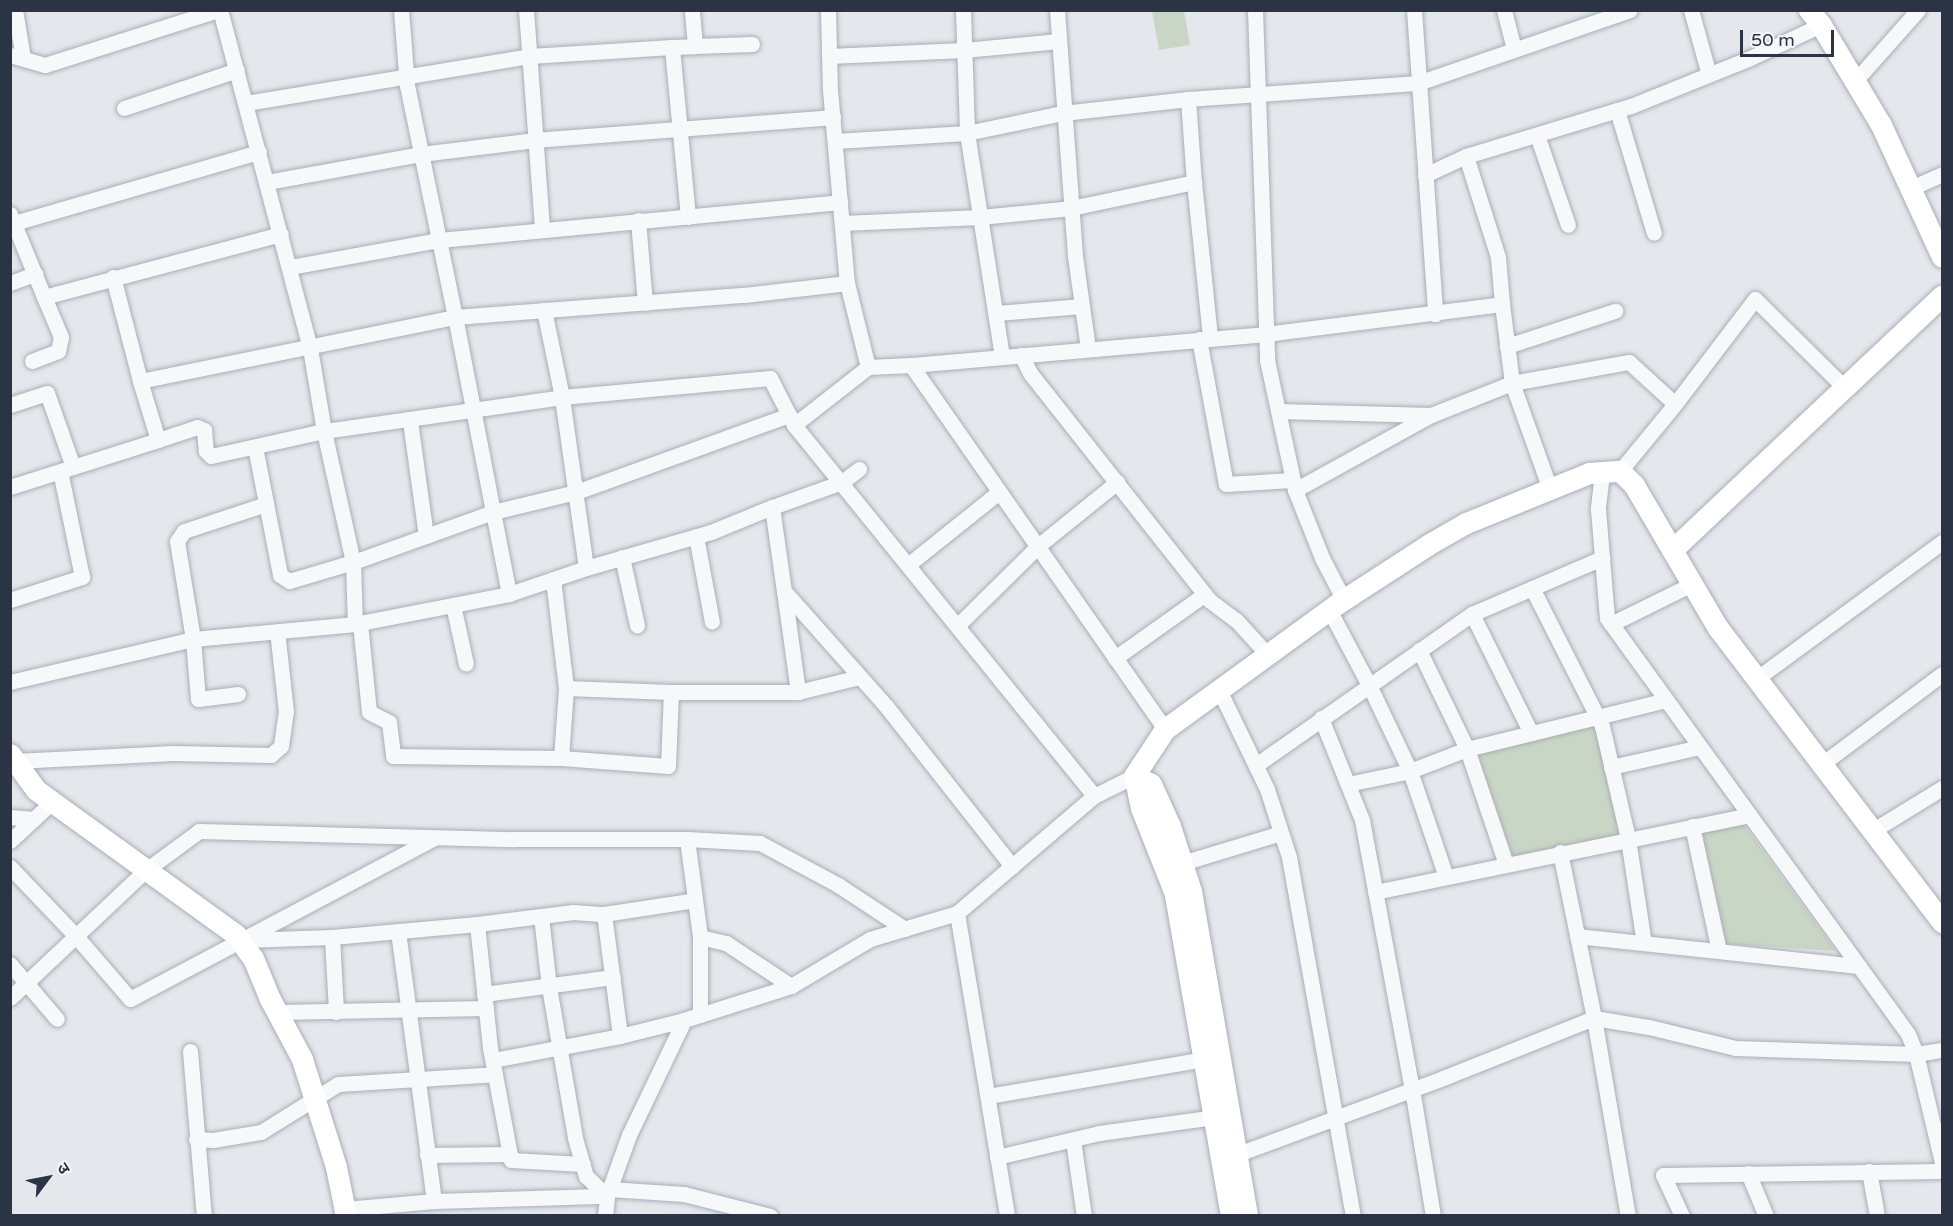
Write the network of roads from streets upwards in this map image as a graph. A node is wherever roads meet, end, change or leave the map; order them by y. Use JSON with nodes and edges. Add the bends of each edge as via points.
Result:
{"nodes":[{"id":1,"x":15,"y":10,"type":"edge"},
{"id":2,"x":219,"y":10,"type":"edge"},
{"id":3,"x":400,"y":10,"type":"edge"},
{"id":4,"x":526,"y":10,"type":"edge"},
{"id":5,"x":692,"y":10,"type":"edge"},
{"id":6,"x":828,"y":10,"type":"edge"},
{"id":7,"x":963,"y":10,"type":"edge"},
{"id":8,"x":1057,"y":10,"type":"edge"},
{"id":9,"x":1255,"y":10,"type":"edge"},
{"id":10,"x":1414,"y":10,"type":"edge"},
{"id":11,"x":1504,"y":10,"type":"edge"},
{"id":12,"x":1630,"y":10,"type":"edge"},
{"id":13,"x":1691,"y":10,"type":"edge"},
{"id":14,"x":1918,"y":10,"type":"edge"},
{"id":15,"x":1815,"y":17,"type":"edge"},
{"id":16,"x":1059,"y":41,"type":"junction"},
{"id":17,"x":752,"y":44,"type":"dead end"},
{"id":18,"x":695,"y":46,"type":"junction"},
{"id":19,"x":672,"y":47,"type":"junction"},
{"id":20,"x":1514,"y":49,"type":"junction"},
{"id":21,"x":964,"y":50,"type":"junction"},
{"id":22,"x":529,"y":56,"type":"junction"},
{"id":23,"x":829,"y":56,"type":"junction"},
{"id":24,"x":16,"y":57,"type":"edge"},
{"id":25,"x":237,"y":70,"type":"junction"},
{"id":26,"x":1709,"y":75,"type":"junction"},
{"id":27,"x":406,"y":78,"type":"junction"},
{"id":28,"x":1855,"y":81,"type":"junction"},
{"id":29,"x":1418,"y":83,"type":"junction"},
{"id":30,"x":1257,"y":94,"type":"junction"},
{"id":31,"x":1188,"y":99,"type":"junction"},
{"id":32,"x":246,"y":104,"type":"junction"},
{"id":33,"x":124,"y":108,"type":"dead end"},
{"id":34,"x":1617,"y":110,"type":"junction"},
{"id":35,"x":1063,"y":113,"type":"junction"},
{"id":36,"x":833,"y":117,"type":"junction"},
{"id":37,"x":680,"y":130,"type":"junction"},
{"id":38,"x":967,"y":133,"type":"junction"},
{"id":39,"x":1536,"y":135,"type":"junction"},
{"id":40,"x":535,"y":140,"type":"junction"},
{"id":41,"x":835,"y":141,"type":"junction"},
{"id":42,"x":259,"y":152,"type":"junction"},
{"id":43,"x":421,"y":154,"type":"junction"},
{"id":44,"x":1466,"y":156,"type":"junction"},
{"id":45,"x":1942,"y":174,"type":"edge"},
{"id":46,"x":1425,"y":175,"type":"junction"},
{"id":47,"x":267,"y":182,"type":"junction"},
{"id":48,"x":1194,"y":182,"type":"junction"},
{"id":49,"x":1911,"y":188,"type":"junction"},
{"id":50,"x":840,"y":202,"type":"junction"},
{"id":51,"x":1071,"y":208,"type":"junction"},
{"id":52,"x":688,"y":217,"type":"junction"},
{"id":53,"x":980,"y":217,"type":"junction"},
{"id":54,"x":12,"y":219,"type":"edge"},
{"id":55,"x":638,"y":220,"type":"junction"},
{"id":56,"x":842,"y":223,"type":"junction"},
{"id":57,"x":1568,"y":225,"type":"dead end"},
{"id":58,"x":542,"y":229,"type":"junction"},
{"id":59,"x":1654,"y":233,"type":"dead end"},
{"id":60,"x":281,"y":234,"type":"junction"},
{"id":61,"x":439,"y":240,"type":"junction"},
{"id":62,"x":1942,"y":257,"type":"edge"},
{"id":63,"x":290,"y":267,"type":"junction"},
{"id":64,"x":35,"y":274,"type":"junction"},
{"id":65,"x":113,"y":278,"type":"junction"},
{"id":66,"x":10,"y":283,"type":"edge"},
{"id":67,"x":847,"y":283,"type":"junction"},
{"id":68,"x":1942,"y":296,"type":"edge"},
{"id":69,"x":44,"y":297,"type":"junction"},
{"id":70,"x":645,"y":303,"type":"junction"},
{"id":71,"x":1502,"y":304,"type":"junction"},
{"id":72,"x":1082,"y":306,"type":"junction"},
{"id":73,"x":544,"y":310,"type":"junction"},
{"id":74,"x":1615,"y":311,"type":"dead end"},
{"id":75,"x":997,"y":313,"type":"junction"},
{"id":76,"x":1435,"y":314,"type":"junction"},
{"id":77,"x":455,"y":317,"type":"junction"},
{"id":78,"x":1265,"y":334,"type":"junction"},
{"id":79,"x":1205,"y":338,"type":"junction"},
{"id":80,"x":1507,"y":346,"type":"junction"},
{"id":81,"x":310,"y":348,"type":"junction"},
{"id":82,"x":1088,"y":348,"type":"junction"},
{"id":83,"x":1022,"y":355,"type":"junction"},
{"id":84,"x":1002,"y":356,"type":"junction"},
{"id":85,"x":33,"y":361,"type":"dead end"},
{"id":86,"x":910,"y":365,"type":"junction"},
{"id":87,"x":868,"y":367,"type":"junction"},
{"id":88,"x":140,"y":381,"type":"junction"},
{"id":89,"x":1512,"y":383,"type":"junction"},
{"id":90,"x":1845,"y":388,"type":"junction"},
{"id":91,"x":562,"y":397,"type":"junction"},
{"id":92,"x":1675,"y":404,"type":"junction"},
{"id":93,"x":10,"y":405,"type":"edge"},
{"id":94,"x":473,"y":409,"type":"junction"},
{"id":95,"x":1278,"y":411,"type":"junction"},
{"id":96,"x":1431,"y":415,"type":"junction"},
{"id":97,"x":792,"y":420,"type":"junction"},
{"id":98,"x":410,"y":421,"type":"junction"},
{"id":99,"x":324,"y":431,"type":"junction"},
{"id":100,"x":158,"y":440,"type":"junction"},
{"id":101,"x":255,"y":447,"type":"junction"},
{"id":102,"x":66,"y":469,"type":"junction"},
{"id":103,"x":859,"y":469,"type":"dead end"},
{"id":104,"x":1611,"y":472,"type":"junction"},
{"id":105,"x":842,"y":482,"type":"junction"},
{"id":106,"x":1117,"y":482,"type":"junction"},
{"id":107,"x":1294,"y":485,"type":"junction"},
{"id":108,"x":10,"y":487,"type":"edge"},
{"id":109,"x":1550,"y":489,"type":"junction"},
{"id":110,"x":576,"y":492,"type":"junction"},
{"id":111,"x":999,"y":492,"type":"junction"},
{"id":112,"x":266,"y":504,"type":"junction"},
{"id":113,"x":772,"y":507,"type":"junction"},
{"id":114,"x":494,"y":512,"type":"junction"},
{"id":115,"x":426,"y":536,"type":"junction"},
{"id":116,"x":696,"y":536,"type":"junction"},
{"id":117,"x":1942,"y":542,"type":"edge"},
{"id":118,"x":1038,"y":546,"type":"junction"},
{"id":119,"x":1672,"y":550,"type":"junction"},
{"id":120,"x":622,"y":557,"type":"junction"},
{"id":121,"x":1602,"y":558,"type":"junction"},
{"id":122,"x":353,"y":562,"type":"junction"},
{"id":123,"x":909,"y":564,"type":"junction"},
{"id":124,"x":586,"y":568,"type":"junction"},
{"id":125,"x":553,"y":579,"type":"junction"},
{"id":126,"x":1692,"y":584,"type":"junction"},
{"id":127,"x":1532,"y":588,"type":"junction"},
{"id":128,"x":784,"y":591,"type":"junction"},
{"id":129,"x":509,"y":594,"type":"junction"},
{"id":130,"x":1205,"y":594,"type":"junction"},
{"id":131,"x":10,"y":600,"type":"edge"},
{"id":132,"x":1344,"y":600,"type":"junction"},
{"id":133,"x":453,"y":605,"type":"junction"},
{"id":134,"x":1472,"y":615,"type":"junction"},
{"id":135,"x":1334,"y":620,"type":"junction"},
{"id":136,"x":712,"y":622,"type":"dead end"},
{"id":137,"x":357,"y":624,"type":"junction"},
{"id":138,"x":1611,"y":624,"type":"junction"},
{"id":139,"x":958,"y":625,"type":"junction"},
{"id":140,"x":638,"y":626,"type":"dead end"},
{"id":141,"x":277,"y":631,"type":"junction"},
{"id":142,"x":194,"y":639,"type":"junction"},
{"id":143,"x":1419,"y":650,"type":"junction"},
{"id":144,"x":1267,"y":654,"type":"junction"},
{"id":145,"x":1115,"y":658,"type":"junction"},
{"id":146,"x":466,"y":664,"type":"dead end"},
{"id":147,"x":1942,"y":674,"type":"edge"},
{"id":148,"x":859,"y":676,"type":"junction"},
{"id":149,"x":1756,"y":679,"type":"junction"},
{"id":150,"x":10,"y":682,"type":"edge"},
{"id":151,"x":1369,"y":685,"type":"junction"},
{"id":152,"x":566,"y":688,"type":"junction"},
{"id":153,"x":671,"y":692,"type":"junction"},
{"id":154,"x":798,"y":692,"type":"junction"},
{"id":155,"x":238,"y":694,"type":"dead end"},
{"id":156,"x":1223,"y":698,"type":"junction"},
{"id":157,"x":1666,"y":700,"type":"junction"},
{"id":158,"x":1597,"y":716,"type":"junction"},
{"id":159,"x":1321,"y":718,"type":"junction"},
{"id":160,"x":1162,"y":733,"type":"junction"},
{"id":161,"x":1531,"y":733,"type":"junction"},
{"id":162,"x":1700,"y":747,"type":"junction"},
{"id":163,"x":1467,"y":749,"type":"junction"},
{"id":164,"x":13,"y":757,"type":"edge"},
{"id":165,"x":561,"y":758,"type":"junction"},
{"id":166,"x":1822,"y":764,"type":"junction"},
{"id":167,"x":1256,"y":765,"type":"junction"},
{"id":168,"x":1611,"y":767,"type":"junction"},
{"id":169,"x":1410,"y":771,"type":"junction"},
{"id":170,"x":1134,"y":776,"type":"junction"},
{"id":171,"x":1348,"y":784,"type":"junction"},
{"id":172,"x":1942,"y":788,"type":"edge"},
{"id":173,"x":1094,"y":796,"type":"junction"},
{"id":174,"x":52,"y":802,"type":"junction"},
{"id":175,"x":1749,"y":815,"type":"junction"},
{"id":176,"x":10,"y":817,"type":"edge"},
{"id":177,"x":34,"y":819,"type":"junction"},
{"id":178,"x":1692,"y":826,"type":"junction"},
{"id":179,"x":1872,"y":831,"type":"junction"},
{"id":180,"x":1281,"y":833,"type":"junction"},
{"id":181,"x":436,"y":837,"type":"junction"},
{"id":182,"x":687,"y":839,"type":"junction"},
{"id":183,"x":1628,"y":839,"type":"junction"},
{"id":184,"x":10,"y":841,"type":"edge"},
{"id":185,"x":1560,"y":852,"type":"junction"},
{"id":186,"x":1182,"y":863,"type":"junction"},
{"id":187,"x":1506,"y":864,"type":"junction"},
{"id":188,"x":1012,"y":866,"type":"junction"},
{"id":189,"x":10,"y":867,"type":"edge"},
{"id":190,"x":146,"y":870,"type":"junction"},
{"id":191,"x":1446,"y":877,"type":"junction"},
{"id":192,"x":1375,"y":892,"type":"junction"},
{"id":193,"x":695,"y":900,"type":"junction"},
{"id":194,"x":957,"y":913,"type":"junction"},
{"id":195,"x":604,"y":914,"type":"junction"},
{"id":196,"x":1940,"y":915,"type":"edge"},
{"id":197,"x":541,"y":916,"type":"junction"},
{"id":198,"x":477,"y":924,"type":"junction"},
{"id":199,"x":905,"y":929,"type":"junction"},
{"id":200,"x":398,"y":931,"type":"junction"},
{"id":201,"x":75,"y":935,"type":"junction"},
{"id":202,"x":1577,"y":936,"type":"junction"},
{"id":203,"x":332,"y":937,"type":"junction"},
{"id":204,"x":700,"y":937,"type":"junction"},
{"id":205,"x":240,"y":940,"type":"junction"},
{"id":206,"x":1644,"y":943,"type":"junction"},
{"id":207,"x":1719,"y":951,"type":"junction"},
{"id":208,"x":10,"y":964,"type":"edge"},
{"id":209,"x":1858,"y":966,"type":"junction"},
{"id":210,"x":613,"y":977,"type":"junction"},
{"id":211,"x":27,"y":982,"type":"junction"},
{"id":212,"x":791,"y":986,"type":"junction"},
{"id":213,"x":549,"y":987,"type":"junction"},
{"id":214,"x":10,"y":998,"type":"edge"},
{"id":215,"x":485,"y":1001,"type":"junction"},
{"id":216,"x":409,"y":1010,"type":"junction"},
{"id":217,"x":277,"y":1012,"type":"junction"},
{"id":218,"x":336,"y":1012,"type":"junction"},
{"id":219,"x":700,"y":1015,"type":"junction"},
{"id":220,"x":1593,"y":1018,"type":"junction"},
{"id":221,"x":57,"y":1019,"type":"dead end"},
{"id":222,"x":684,"y":1020,"type":"junction"},
{"id":223,"x":620,"y":1036,"type":"junction"},
{"id":224,"x":559,"y":1048,"type":"junction"},
{"id":225,"x":1942,"y":1050,"type":"edge"},
{"id":226,"x":190,"y":1051,"type":"dead end"},
{"id":227,"x":1916,"y":1054,"type":"junction"},
{"id":228,"x":1204,"y":1059,"type":"junction"},
{"id":229,"x":494,"y":1067,"type":"junction"},
{"id":230,"x":416,"y":1081,"type":"junction"},
{"id":231,"x":1413,"y":1089,"type":"junction"},
{"id":232,"x":988,"y":1096,"type":"junction"},
{"id":233,"x":314,"y":1099,"type":"junction"},
{"id":234,"x":1214,"y":1117,"type":"junction"},
{"id":235,"x":1335,"y":1118,"type":"junction"},
{"id":236,"x":196,"y":1139,"type":"junction"},
{"id":237,"x":1072,"y":1140,"type":"junction"},
{"id":238,"x":510,"y":1154,"type":"junction"},
{"id":239,"x":427,"y":1155,"type":"junction"},
{"id":240,"x":997,"y":1157,"type":"junction"},
{"id":241,"x":1229,"y":1157,"type":"junction"},
{"id":242,"x":1942,"y":1162,"type":"edge"},
{"id":243,"x":583,"y":1164,"type":"junction"},
{"id":244,"x":1869,"y":1171,"type":"junction"},
{"id":245,"x":1942,"y":1171,"type":"edge"},
{"id":246,"x":1748,"y":1173,"type":"junction"},
{"id":247,"x":608,"y":1192,"type":"junction"},
{"id":248,"x":425,"y":1206,"type":"edge"},
{"id":249,"x":346,"y":1212,"type":"edge"},
{"id":250,"x":204,"y":1215,"type":"edge"},
{"id":251,"x":605,"y":1215,"type":"edge"},
{"id":252,"x":770,"y":1215,"type":"edge"},
{"id":253,"x":1007,"y":1215,"type":"edge"},
{"id":254,"x":1084,"y":1215,"type":"edge"},
{"id":255,"x":1231,"y":1215,"type":"edge"},
{"id":256,"x":1247,"y":1215,"type":"edge"},
{"id":257,"x":1353,"y":1215,"type":"edge"},
{"id":258,"x":1433,"y":1215,"type":"edge"},
{"id":259,"x":1628,"y":1215,"type":"edge"},
{"id":260,"x":1682,"y":1215,"type":"edge"},
{"id":261,"x":1766,"y":1215,"type":"edge"},
{"id":262,"x":1877,"y":1215,"type":"edge"}],
"edges":[{"from":1,"to":24,"type":"street"},
{"from":2,"to":24,"type":"street","via":[[45,65]]},
{"from":2,"to":25,"type":"street"},
{"from":3,"to":27,"type":"street"},
{"from":4,"to":22,"type":"street"},
{"from":5,"to":18,"type":"street"},
{"from":6,"to":23,"type":"street"},
{"from":7,"to":21,"type":"street"},
{"from":8,"to":16,"type":"street"},
{"from":9,"to":30,"type":"street"},
{"from":10,"to":29,"type":"street"},
{"from":11,"to":20,"type":"street"},
{"from":12,"to":20,"type":"street"},
{"from":13,"to":26,"type":"street"},
{"from":14,"to":28,"type":"street"},
{"from":15,"to":26,"type":"street"},
{"from":15,"to":28,"type":"street"},
{"from":16,"to":21,"type":"street"},
{"from":16,"to":35,"type":"street"},
{"from":17,"to":18,"type":"street"},
{"from":18,"to":19,"type":"street"},
{"from":19,"to":22,"type":"street"},
{"from":19,"to":37,"type":"street"},
{"from":20,"to":29,"type":"street"},
{"from":21,"to":23,"type":"street"},
{"from":21,"to":38,"type":"street"},
{"from":22,"to":27,"type":"street"},
{"from":22,"to":40,"type":"street"},
{"from":23,"to":36,"type":"street"},
{"from":25,"to":32,"type":"street"},
{"from":25,"to":33,"type":"street"},
{"from":26,"to":34,"type":"street"},
{"from":27,"to":32,"type":"street"},
{"from":27,"to":43,"type":"street"},
{"from":28,"to":49,"type":"street"},
{"from":29,"to":30,"type":"street"},
{"from":29,"to":46,"type":"street"},
{"from":30,"to":31,"type":"street"},
{"from":30,"to":78,"type":"street"},
{"from":31,"to":35,"type":"street"},
{"from":31,"to":48,"type":"street"},
{"from":32,"to":42,"type":"street"},
{"from":34,"to":39,"type":"street"},
{"from":34,"to":59,"type":"street"},
{"from":35,"to":38,"type":"street"},
{"from":35,"to":51,"type":"street"},
{"from":36,"to":37,"type":"street"},
{"from":36,"to":41,"type":"street"},
{"from":37,"to":40,"type":"street"},
{"from":37,"to":52,"type":"street"},
{"from":38,"to":41,"type":"street"},
{"from":38,"to":53,"type":"street"},
{"from":39,"to":44,"type":"street"},
{"from":39,"to":57,"type":"street"},
{"from":40,"to":43,"type":"street"},
{"from":40,"to":58,"type":"street"},
{"from":41,"to":50,"type":"street"},
{"from":42,"to":47,"type":"street"},
{"from":42,"to":54,"type":"street"},
{"from":43,"to":47,"type":"street"},
{"from":43,"to":61,"type":"street"},
{"from":44,"to":46,"type":"street"},
{"from":44,"to":71,"type":"street","via":[[1498,257]]},
{"from":45,"to":49,"type":"street"},
{"from":46,"to":76,"type":"street"},
{"from":47,"to":60,"type":"street"},
{"from":48,"to":51,"type":"street"},
{"from":48,"to":79,"type":"street"},
{"from":49,"to":62,"type":"street"},
{"from":50,"to":52,"type":"street"},
{"from":50,"to":56,"type":"street"},
{"from":51,"to":53,"type":"street"},
{"from":51,"to":72,"type":"street"},
{"from":52,"to":55,"type":"street"},
{"from":53,"to":56,"type":"street"},
{"from":53,"to":75,"type":"street"},
{"from":54,"to":64,"type":"street"},
{"from":55,"to":58,"type":"street"},
{"from":55,"to":70,"type":"street"},
{"from":56,"to":67,"type":"street"},
{"from":58,"to":61,"type":"street"},
{"from":60,"to":63,"type":"street"},
{"from":60,"to":65,"type":"street"},
{"from":61,"to":63,"type":"street"},
{"from":61,"to":77,"type":"street"},
{"from":63,"to":81,"type":"street"},
{"from":64,"to":66,"type":"street"},
{"from":64,"to":69,"type":"street"},
{"from":65,"to":69,"type":"street"},
{"from":65,"to":88,"type":"street"},
{"from":67,"to":70,"type":"street"},
{"from":67,"to":87,"type":"street"},
{"from":68,"to":90,"type":"street"},
{"from":69,"to":85,"type":"street","via":[[61,337],[58,351]]},
{"from":70,"to":73,"type":"street"},
{"from":71,"to":76,"type":"street"},
{"from":71,"to":80,"type":"street"},
{"from":72,"to":75,"type":"street"},
{"from":72,"to":82,"type":"street"},
{"from":73,"to":77,"type":"street"},
{"from":73,"to":91,"type":"street"},
{"from":74,"to":80,"type":"street"},
{"from":75,"to":84,"type":"street"},
{"from":76,"to":78,"type":"street"},
{"from":77,"to":81,"type":"street"},
{"from":77,"to":94,"type":"street"},
{"from":78,"to":79,"type":"street"},
{"from":78,"to":95,"type":"street"},
{"from":79,"to":82,"type":"street"},
{"from":79,"to":107,"type":"street","via":[[1226,483]]},
{"from":80,"to":89,"type":"street"},
{"from":81,"to":88,"type":"street"},
{"from":81,"to":99,"type":"street"},
{"from":82,"to":83,"type":"street"},
{"from":83,"to":84,"type":"street"},
{"from":83,"to":106,"type":"street","via":[[1030,373]]},
{"from":84,"to":86,"type":"street"},
{"from":86,"to":87,"type":"street"},
{"from":86,"to":111,"type":"street"},
{"from":87,"to":97,"type":"street"},
{"from":88,"to":100,"type":"street"},
{"from":89,"to":92,"type":"street","via":[[1629,362]]},
{"from":89,"to":96,"type":"street"},
{"from":89,"to":109,"type":"street"},
{"from":90,"to":92,"type":"street","via":[[1755,299]]},
{"from":90,"to":119,"type":"street"},
{"from":91,"to":94,"type":"street"},
{"from":91,"to":97,"type":"street","via":[[770,378]]},
{"from":91,"to":110,"type":"street"},
{"from":92,"to":104,"type":"street"},
{"from":93,"to":102,"type":"street","via":[[47,393]]},
{"from":94,"to":98,"type":"street"},
{"from":94,"to":114,"type":"street"},
{"from":95,"to":96,"type":"street"},
{"from":95,"to":107,"type":"street"},
{"from":96,"to":107,"type":"street"},
{"from":97,"to":105,"type":"street"},
{"from":97,"to":110,"type":"street"},
{"from":98,"to":99,"type":"street"},
{"from":98,"to":115,"type":"street"},
{"from":99,"to":101,"type":"street"},
{"from":99,"to":122,"type":"street"},
{"from":100,"to":101,"type":"street","via":[[196,427],[204,430],[206,451],[211,456]]},
{"from":100,"to":102,"type":"street"},
{"from":101,"to":112,"type":"street"},
{"from":102,"to":108,"type":"street"},
{"from":102,"to":131,"type":"street","via":[[82,577]]},
{"from":103,"to":105,"type":"street"},
{"from":104,"to":109,"type":"street","via":[[1588,473]]},
{"from":104,"to":119,"type":"street","via":[[1634,485]]},
{"from":104,"to":121,"type":"street","via":[[1598,509]]},
{"from":104,"to":135,"type":"street","via":[[1589,486],[1435,552]]},
{"from":105,"to":113,"type":"street"},
{"from":105,"to":123,"type":"street"},
{"from":106,"to":118,"type":"street"},
{"from":106,"to":130,"type":"street"},
{"from":107,"to":132,"type":"street","via":[[1322,558]]},
{"from":109,"to":132,"type":"street","via":[[1466,523]]},
{"from":110,"to":114,"type":"street"},
{"from":110,"to":124,"type":"street"},
{"from":111,"to":118,"type":"street"},
{"from":111,"to":123,"type":"street"},
{"from":112,"to":122,"type":"street","via":[[280,575],[289,581]]},
{"from":112,"to":142,"type":"street","via":[[184,531],[177,541]]},
{"from":113,"to":116,"type":"street"},
{"from":113,"to":128,"type":"street"},
{"from":114,"to":115,"type":"street"},
{"from":114,"to":129,"type":"street"},
{"from":115,"to":122,"type":"street"},
{"from":116,"to":120,"type":"street"},
{"from":116,"to":136,"type":"street"},
{"from":117,"to":149,"type":"street"},
{"from":118,"to":139,"type":"street"},
{"from":118,"to":145,"type":"street"},
{"from":119,"to":126,"type":"street"},
{"from":120,"to":124,"type":"street"},
{"from":120,"to":140,"type":"street"},
{"from":121,"to":127,"type":"street"},
{"from":121,"to":138,"type":"street","via":[[1607,618]]},
{"from":122,"to":137,"type":"street"},
{"from":123,"to":139,"type":"street"},
{"from":124,"to":125,"type":"street"},
{"from":125,"to":129,"type":"street"},
{"from":125,"to":152,"type":"street"},
{"from":126,"to":138,"type":"street"},
{"from":126,"to":149,"type":"street","via":[[1718,628]]},
{"from":127,"to":134,"type":"street"},
{"from":127,"to":158,"type":"street"},
{"from":128,"to":148,"type":"street"},
{"from":128,"to":154,"type":"street"},
{"from":129,"to":133,"type":"street"},
{"from":130,"to":144,"type":"street"},
{"from":130,"to":145,"type":"street"},
{"from":132,"to":144,"type":"street"},
{"from":133,"to":137,"type":"street"},
{"from":133,"to":146,"type":"street"},
{"from":134,"to":143,"type":"street"},
{"from":134,"to":161,"type":"street"},
{"from":135,"to":151,"type":"street"},
{"from":135,"to":156,"type":"street"},
{"from":137,"to":141,"type":"street"},
{"from":137,"to":165,"type":"street","via":[[369,712],[389,722],[393,756]]},
{"from":138,"to":157,"type":"street"},
{"from":139,"to":173,"type":"street"},
{"from":141,"to":142,"type":"street"},
{"from":141,"to":164,"type":"street","via":[[286,712],[280,746],[271,755]]},
{"from":142,"to":150,"type":"street"},
{"from":142,"to":155,"type":"street","via":[[198,699]]},
{"from":143,"to":151,"type":"street"},
{"from":143,"to":163,"type":"street"},
{"from":144,"to":160,"type":"street"},
{"from":145,"to":160,"type":"street"},
{"from":147,"to":166,"type":"street"},
{"from":148,"to":154,"type":"street"},
{"from":148,"to":188,"type":"street"},
{"from":149,"to":166,"type":"street"},
{"from":151,"to":159,"type":"street"},
{"from":151,"to":169,"type":"street"},
{"from":152,"to":153,"type":"street"},
{"from":152,"to":165,"type":"street"},
{"from":153,"to":154,"type":"street"},
{"from":153,"to":165,"type":"street","via":[[668,766]]},
{"from":156,"to":160,"type":"street","via":[[1178,729]]},
{"from":156,"to":167,"type":"street"},
{"from":157,"to":158,"type":"street"},
{"from":157,"to":162,"type":"street"},
{"from":158,"to":161,"type":"street"},
{"from":158,"to":168,"type":"street"},
{"from":159,"to":167,"type":"street"},
{"from":159,"to":171,"type":"street"},
{"from":160,"to":170,"type":"street"},
{"from":161,"to":163,"type":"street"},
{"from":162,"to":168,"type":"street"},
{"from":162,"to":175,"type":"street"},
{"from":163,"to":169,"type":"street"},
{"from":163,"to":187,"type":"street"},
{"from":164,"to":174,"type":"street","via":[[36,790]]},
{"from":166,"to":179,"type":"street"},
{"from":167,"to":180,"type":"street"},
{"from":168,"to":183,"type":"street"},
{"from":169,"to":171,"type":"street"},
{"from":169,"to":191,"type":"street"},
{"from":170,"to":173,"type":"street"},
{"from":170,"to":186,"type":"street","via":[[1151,784]]},
{"from":170,"to":228,"type":"street","via":[[1141,808],[1175,894]]},
{"from":171,"to":192,"type":"street","via":[[1362,820]]},
{"from":172,"to":179,"type":"street"},
{"from":173,"to":188,"type":"street"},
{"from":174,"to":177,"type":"street"},
{"from":174,"to":190,"type":"street"},
{"from":175,"to":178,"type":"street"},
{"from":175,"to":209,"type":"street"},
{"from":176,"to":177,"type":"street"},
{"from":177,"to":184,"type":"street"},
{"from":178,"to":183,"type":"street"},
{"from":178,"to":207,"type":"street"},
{"from":179,"to":196,"type":"street"},
{"from":180,"to":186,"type":"street"},
{"from":180,"to":235,"type":"street","via":[[1289,857]]},
{"from":181,"to":182,"type":"street"},
{"from":181,"to":190,"type":"street","via":[[199,831]]},
{"from":181,"to":205,"type":"street"},
{"from":182,"to":193,"type":"street"},
{"from":182,"to":199,"type":"street","via":[[760,843],[838,885]]},
{"from":183,"to":185,"type":"street"},
{"from":183,"to":206,"type":"street"},
{"from":185,"to":187,"type":"street"},
{"from":185,"to":202,"type":"street"},
{"from":186,"to":241,"type":"street","via":[[1191,891]]},
{"from":187,"to":191,"type":"street"},
{"from":188,"to":194,"type":"street"},
{"from":189,"to":201,"type":"street"},
{"from":190,"to":201,"type":"street"},
{"from":190,"to":205,"type":"street"},
{"from":191,"to":192,"type":"street"},
{"from":192,"to":231,"type":"street"},
{"from":193,"to":195,"type":"street"},
{"from":193,"to":204,"type":"street"},
{"from":194,"to":199,"type":"street"},
{"from":194,"to":232,"type":"street"},
{"from":195,"to":197,"type":"street"},
{"from":195,"to":210,"type":"street"},
{"from":197,"to":198,"type":"street"},
{"from":197,"to":213,"type":"street"},
{"from":198,"to":200,"type":"street"},
{"from":198,"to":215,"type":"street"},
{"from":199,"to":212,"type":"street","via":[[870,939]]},
{"from":200,"to":203,"type":"street"},
{"from":200,"to":216,"type":"street"},
{"from":201,"to":205,"type":"street","via":[[130,999]]},
{"from":201,"to":211,"type":"street"},
{"from":202,"to":206,"type":"street"},
{"from":202,"to":220,"type":"street"},
{"from":203,"to":205,"type":"street"},
{"from":203,"to":218,"type":"street"},
{"from":204,"to":212,"type":"street","via":[[726,943]]},
{"from":204,"to":219,"type":"street"},
{"from":205,"to":217,"type":"street","via":[[253,958]]},
{"from":206,"to":207,"type":"street"},
{"from":207,"to":209,"type":"street"},
{"from":208,"to":211,"type":"street"},
{"from":209,"to":227,"type":"street","via":[[1908,1034]]},
{"from":210,"to":213,"type":"street"},
{"from":210,"to":223,"type":"street"},
{"from":211,"to":214,"type":"street"},
{"from":211,"to":221,"type":"street"},
{"from":212,"to":219,"type":"street"},
{"from":213,"to":215,"type":"street"},
{"from":213,"to":224,"type":"street"},
{"from":215,"to":216,"type":"street"},
{"from":215,"to":229,"type":"street"},
{"from":216,"to":218,"type":"street"},
{"from":216,"to":230,"type":"street"},
{"from":217,"to":218,"type":"street"},
{"from":217,"to":233,"type":"street","via":[[302,1059]]},
{"from":219,"to":222,"type":"street"},
{"from":220,"to":227,"type":"street","via":[[1735,1048]]},
{"from":220,"to":231,"type":"street"},
{"from":220,"to":259,"type":"street"},
{"from":222,"to":223,"type":"street"},
{"from":222,"to":247,"type":"street","via":[[629,1135]]},
{"from":223,"to":224,"type":"street"},
{"from":224,"to":229,"type":"street"},
{"from":224,"to":243,"type":"street","via":[[574,1138]]},
{"from":225,"to":227,"type":"street"},
{"from":226,"to":236,"type":"street"},
{"from":227,"to":242,"type":"street"},
{"from":228,"to":232,"type":"street"},
{"from":228,"to":234,"type":"street"},
{"from":229,"to":230,"type":"street"},
{"from":229,"to":238,"type":"street"},
{"from":230,"to":233,"type":"street","via":[[338,1084]]},
{"from":230,"to":239,"type":"street"},
{"from":231,"to":235,"type":"street"},
{"from":231,"to":258,"type":"street"},
{"from":232,"to":240,"type":"street"},
{"from":233,"to":236,"type":"street","via":[[261,1132]]},
{"from":233,"to":249,"type":"street"},
{"from":234,"to":237,"type":"street"},
{"from":234,"to":241,"type":"street"},
{"from":235,"to":241,"type":"street"},
{"from":235,"to":257,"type":"street"},
{"from":236,"to":250,"type":"street"},
{"from":237,"to":240,"type":"street"},
{"from":237,"to":254,"type":"street"},
{"from":238,"to":239,"type":"street"},
{"from":238,"to":243,"type":"street","via":[[511,1160]]},
{"from":239,"to":248,"type":"street"},
{"from":240,"to":253,"type":"street"},
{"from":241,"to":255,"type":"street"},
{"from":241,"to":256,"type":"street"},
{"from":243,"to":247,"type":"street","via":[[586,1176]]},
{"from":244,"to":245,"type":"street"},
{"from":244,"to":246,"type":"street"},
{"from":244,"to":262,"type":"street"},
{"from":246,"to":260,"type":"street","via":[[1664,1175]]},
{"from":246,"to":261,"type":"street"},
{"from":247,"to":248,"type":"street"},
{"from":247,"to":251,"type":"street"},
{"from":247,"to":252,"type":"street","via":[[684,1194]]},
{"from":248,"to":249,"type":"street"}]}
